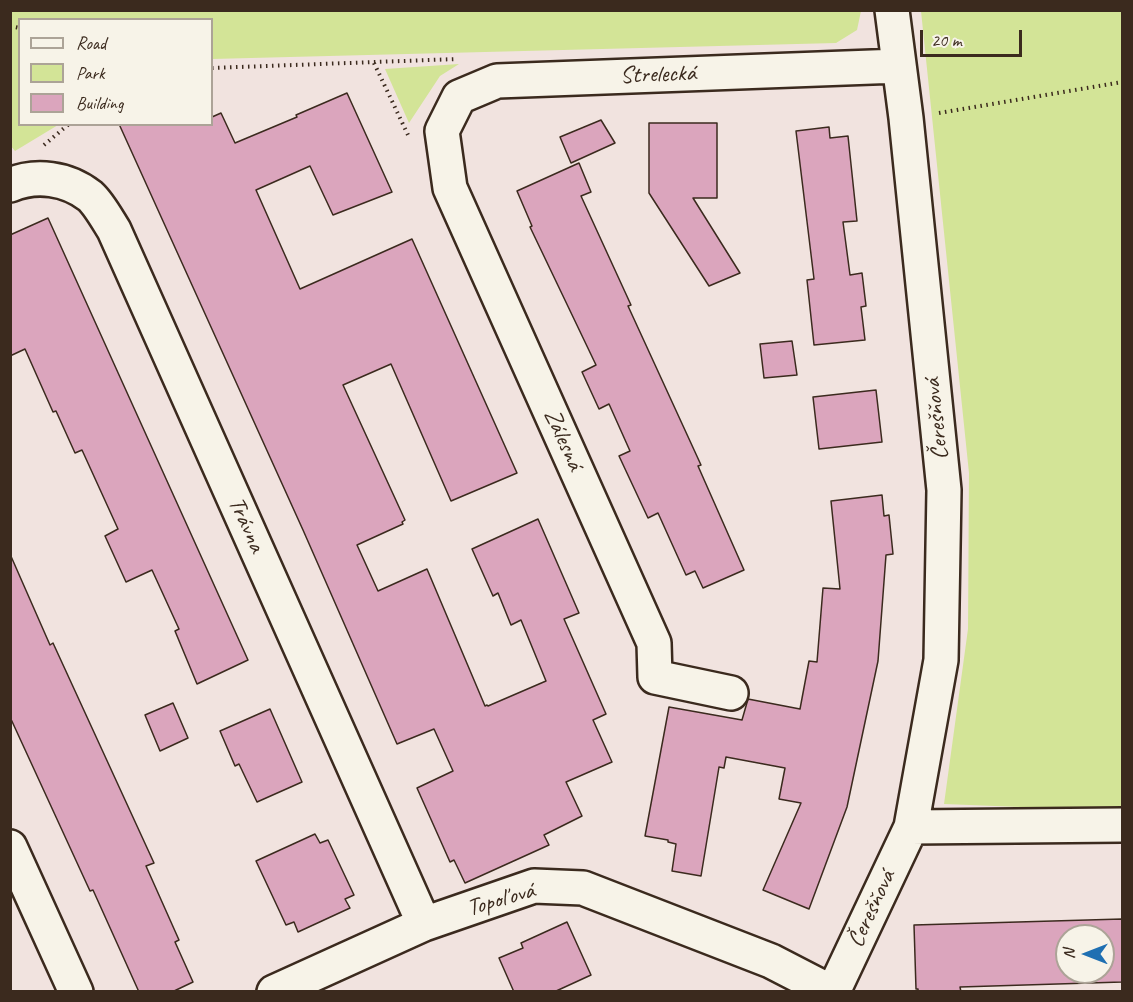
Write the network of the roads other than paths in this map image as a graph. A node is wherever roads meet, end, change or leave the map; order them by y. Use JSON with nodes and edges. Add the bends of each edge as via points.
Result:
{"nodes":[{"id":1,"x":892,"y":10,"type":"edge"},
{"id":2,"x":899,"y":66,"type":"junction"},
{"id":3,"x":442,"y":132,"type":"joint"},
{"id":4,"x":17,"y":183,"type":"edge"},
{"id":5,"x":731,"y":693,"type":"dead end"},
{"id":6,"x":1122,"y":825,"type":"edge"},
{"id":7,"x":911,"y":827,"type":"junction"},
{"id":8,"x":10,"y":847,"type":"edge"},
{"id":9,"x":424,"y":924,"type":"junction"},
{"id":10,"x":76,"y":992,"type":"edge"},
{"id":11,"x":274,"y":992,"type":"edge"},
{"id":12,"x":832,"y":992,"type":"edge"}],
"edges":[{"from":1,"to":2,"type":"street","name":"Čerešňová"},
{"from":2,"to":3,"type":"street","name":"Strelecká","via":[[497,81],[459,97]]},
{"from":2,"to":7,"type":"street","name":"Čerešňová","via":[[945,490],[941,660]]},
{"from":3,"to":5,"type":"street","name":"Zálesná","via":[[450,189],[654,643],[655,677]]},
{"from":4,"to":9,"type":"street","name":"Trávna","via":[[58,179],[90,196],[114,230]]},
{"from":6,"to":7,"type":"street"},
{"from":7,"to":12,"type":"street","name":"Čerešňová"},
{"from":8,"to":10,"type":"street"},
{"from":9,"to":11,"type":"street","name":"Topoľová"},
{"from":9,"to":12,"type":"street","name":"Topoľová","via":[[534,886],[583,888],[771,961]]}]}
